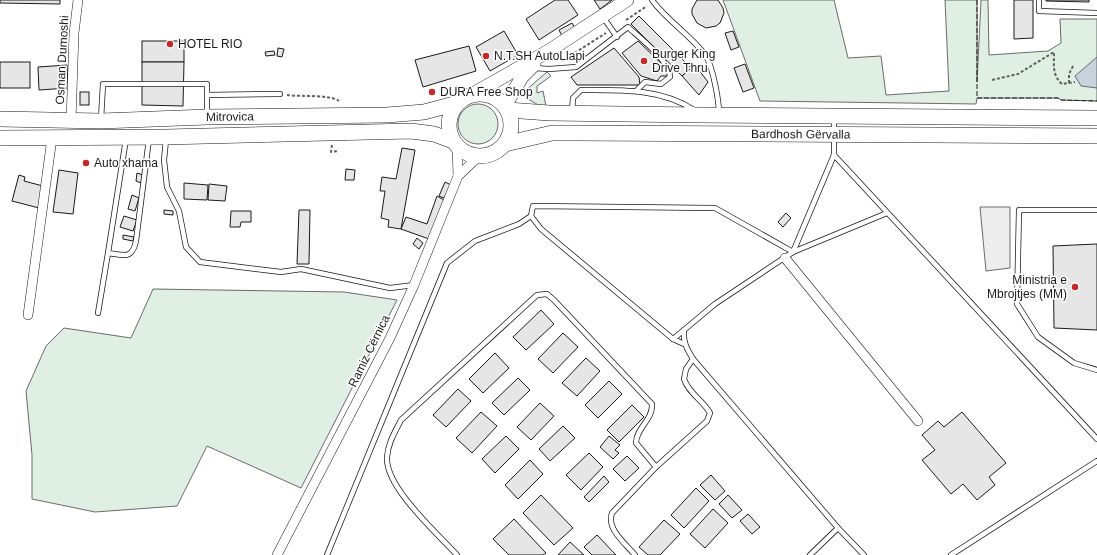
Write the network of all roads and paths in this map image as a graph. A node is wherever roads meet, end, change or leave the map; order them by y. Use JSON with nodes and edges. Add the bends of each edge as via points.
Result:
{"nodes":[{"id":1,"x":78,"y":0,"type":"edge"},
{"id":2,"x":627,"y":0,"type":"edge"},
{"id":3,"x":1039,"y":0,"type":"edge"},
{"id":4,"x":653,"y":1,"type":"edge"},
{"id":5,"x":1097,"y":13,"type":"edge"},
{"id":6,"x":602,"y":16,"type":"junction"},
{"id":7,"x":612,"y":30,"type":"junction"},
{"id":8,"x":617,"y":36,"type":"junction"},
{"id":9,"x":547,"y":52,"type":"junction"},
{"id":10,"x":1074,"y":64,"type":"dead end"},
{"id":11,"x":530,"y":68,"type":"junction"},
{"id":12,"x":549,"y":69,"type":"junction"},
{"id":13,"x":992,"y":80,"type":"dead end"},
{"id":14,"x":1075,"y":82,"type":"dead end"},
{"id":15,"x":1069,"y":83,"type":"junction"},
{"id":16,"x":637,"y":90,"type":"junction"},
{"id":17,"x":280,"y":94,"type":"joint"},
{"id":18,"x":207,"y":95,"type":"junction"},
{"id":19,"x":471,"y":95,"type":"junction"},
{"id":20,"x":339,"y":101,"type":"dead end"},
{"id":21,"x":458,"y":102,"type":"junction"},
{"id":22,"x":506,"y":108,"type":"junction"},
{"id":23,"x":572,"y":113,"type":"junction"},
{"id":24,"x":719,"y":115,"type":"junction"},
{"id":25,"x":834,"y":115,"type":"junction"},
{"id":26,"x":699,"y":116,"type":"junction"},
{"id":27,"x":207,"y":117,"type":"junction"},
{"id":28,"x":1097,"y":118,"type":"edge"},
{"id":29,"x":0,"y":119,"type":"edge"},
{"id":30,"x":71,"y":121,"type":"junction"},
{"id":31,"x":101,"y":121,"type":"junction"},
{"id":32,"x":834,"y":135,"type":"junction"},
{"id":33,"x":1097,"y":136,"type":"edge"},
{"id":34,"x":127,"y":137,"type":"junction"},
{"id":35,"x":149,"y":137,"type":"junction"},
{"id":36,"x":166,"y":137,"type":"junction"},
{"id":37,"x":0,"y":138,"type":"edge"},
{"id":38,"x":52,"y":138,"type":"junction"},
{"id":39,"x":338,"y":144,"type":"dead end"},
{"id":40,"x":455,"y":144,"type":"junction"},
{"id":41,"x":505,"y":144,"type":"junction"},
{"id":42,"x":338,"y":152,"type":"dead end"},
{"id":43,"x":834,"y":155,"type":"junction"},
{"id":44,"x":478,"y":156,"type":"junction"},
{"id":45,"x":458,"y":176,"type":"junction"},
{"id":46,"x":1097,"y":210,"type":"edge"},
{"id":47,"x":887,"y":213,"type":"junction"},
{"id":48,"x":531,"y":216,"type":"junction"},
{"id":49,"x":793,"y":252,"type":"junction"},
{"id":50,"x":108,"y":253,"type":"junction"},
{"id":51,"x":785,"y":258,"type":"junction"},
{"id":52,"x":414,"y":285,"type":"junction"},
{"id":53,"x":98,"y":313,"type":"dead end"},
{"id":54,"x":28,"y":315,"type":"dead end"},
{"id":55,"x":684,"y":330,"type":"junction"},
{"id":56,"x":673,"y":339,"type":"junction"},
{"id":57,"x":684,"y":344,"type":"junction"},
{"id":58,"x":693,"y":359,"type":"junction"},
{"id":59,"x":1097,"y":370,"type":"edge"},
{"id":60,"x":918,"y":421,"type":"dead end"},
{"id":61,"x":1097,"y":439,"type":"edge"},
{"id":62,"x":1097,"y":461,"type":"edge"},
{"id":63,"x":656,"y":467,"type":"junction"},
{"id":64,"x":838,"y":528,"type":"junction"},
{"id":65,"x":277,"y":555,"type":"edge"},
{"id":66,"x":327,"y":555,"type":"edge"},
{"id":67,"x":456,"y":555,"type":"edge"},
{"id":68,"x":636,"y":555,"type":"edge"},
{"id":69,"x":810,"y":555,"type":"edge"},
{"id":70,"x":864,"y":555,"type":"edge"},
{"id":71,"x":951,"y":555,"type":"edge"}],
"edges":[{"from":1,"to":30,"type":"street","name":"Osman Dumoshi","via":[[74,33]]},
{"from":2,"to":6,"type":"main road"},
{"from":3,"to":5,"type":"lane","via":[[1039,11]]},
{"from":4,"to":7,"type":"path"},
{"from":4,"to":24,"type":"lane","via":[[707,58]]},
{"from":6,"to":7,"type":"lane"},
{"from":6,"to":9,"type":"main road"},
{"from":7,"to":8,"type":"lane"},
{"from":7,"to":12,"type":"path"},
{"from":8,"to":12,"type":"lane","via":[[576,67]]},
{"from":8,"to":16,"type":"lane","via":[[628,27],[669,68],[670,77],[661,84],[644,82]]},
{"from":9,"to":11,"type":"main road"},
{"from":9,"to":19,"type":"main road"},
{"from":10,"to":15,"type":"path"},
{"from":11,"to":12,"type":"lane"},
{"from":11,"to":22,"type":"main road","via":[[516,84]]},
{"from":13,"to":15,"type":"path","via":[[1018,74],[1054,52],[1056,78],[1062,84]]},
{"from":14,"to":15,"type":"path"},
{"from":16,"to":23,"type":"lane","via":[[581,90],[573,98]]},
{"from":16,"to":26,"type":"lane","via":[[681,102]]},
{"from":17,"to":18,"type":"lane"},
{"from":17,"to":20,"type":"path","via":[[304,98],[334,98]]},
{"from":18,"to":27,"type":"lane"},
{"from":18,"to":31,"type":"lane","via":[[207,84],[104,84]]},
{"from":19,"to":21,"type":"highway"},
{"from":19,"to":22,"type":"highway","via":[[490,95]]},
{"from":21,"to":27,"type":"highway","name":"Mitrovica","via":[[436,110],[406,114]]},
{"from":21,"to":40,"type":"highway","via":[[449,121],[449,131]]},
{"from":22,"to":23,"type":"highway","name":"Bardhosh Gërvalla"},
{"from":22,"to":41,"type":"highway","via":[[512,128]]},
{"from":23,"to":26,"type":"highway","name":"Bardhosh Gërvalla"},
{"from":24,"to":25,"type":"highway","name":"Bardhosh Gërvalla"},
{"from":24,"to":26,"type":"highway","name":"Bardhosh Gërvalla"},
{"from":25,"to":28,"type":"highway","name":"Bardhosh Gërvalla"},
{"from":25,"to":32,"type":"lane"},
{"from":27,"to":31,"type":"highway","name":"Mitrovica"},
{"from":29,"to":30,"type":"highway","name":"Mitrovica"},
{"from":30,"to":31,"type":"highway","name":"Mitrovica"},
{"from":32,"to":33,"type":"highway","name":"Bardhosh Gërvalla"},
{"from":32,"to":41,"type":"highway","name":"Bardhosh Gërvalla","via":[[552,133]]},
{"from":32,"to":43,"type":"lane"},
{"from":34,"to":35,"type":"highway","name":"Mitrovica"},
{"from":34,"to":38,"type":"highway","name":"Mitrovica"},
{"from":34,"to":50,"type":"lane"},
{"from":35,"to":36,"type":"highway","name":"Mitrovica"},
{"from":35,"to":50,"type":"lane","via":[[134,249],[126,256]]},
{"from":36,"to":40,"type":"highway","name":"Mitrovica","via":[[411,131],[434,134]]},
{"from":36,"to":52,"type":"lane","via":[[164,160],[167,186],[179,211],[186,247],[200,262],[281,272],[302,269],[390,288]]},
{"from":37,"to":38,"type":"highway","name":"Mitrovica"},
{"from":38,"to":54,"type":"street"},
{"from":39,"to":42,"type":"path","via":[[332,144],[331,152]]},
{"from":40,"to":44,"type":"highway","via":[[463,152]]},
{"from":40,"to":45,"type":"street"},
{"from":41,"to":44,"type":"highway","via":[[488,156]]},
{"from":43,"to":47,"type":"lane"},
{"from":43,"to":49,"type":"lane"},
{"from":44,"to":45,"type":"street","name":"Ramiz Cërnica"},
{"from":45,"to":52,"type":"street","name":"Ramiz Cërnica"},
{"from":46,"to":59,"type":"lane","via":[[1019,210],[1017,304],[1038,337],[1074,363]]},
{"from":47,"to":49,"type":"lane"},
{"from":47,"to":61,"type":"lane"},
{"from":48,"to":49,"type":"lane","via":[[532,206],[715,208]]},
{"from":48,"to":56,"type":"lane","via":[[541,229]]},
{"from":48,"to":66,"type":"lane","via":[[519,224],[475,241],[447,263]]},
{"from":49,"to":51,"type":"lane"},
{"from":50,"to":53,"type":"lane"},
{"from":51,"to":55,"type":"lane","via":[[715,304]]},
{"from":51,"to":60,"type":"street"},
{"from":52,"to":65,"type":"street","name":"Ramiz Cërnica","via":[[362,394]]},
{"from":55,"to":56,"type":"lane"},
{"from":55,"to":57,"type":"lane"},
{"from":56,"to":57,"type":"lane"},
{"from":57,"to":58,"type":"lane"},
{"from":58,"to":63,"type":"lane","via":[[686,369],[684,379],[691,392],[707,408],[709,416],[707,421]]},
{"from":58,"to":64,"type":"lane"},
{"from":62,"to":71,"type":"lane"},
{"from":63,"to":67,"type":"lane","via":[[636,443],[639,432],[653,412],[652,404],[554,300],[547,294],[538,294],[401,420],[389,444],[389,471],[398,490]]},
{"from":63,"to":68,"type":"lane","via":[[612,513],[610,519],[612,528]]},
{"from":64,"to":69,"type":"lane"},
{"from":64,"to":70,"type":"lane"}]}
